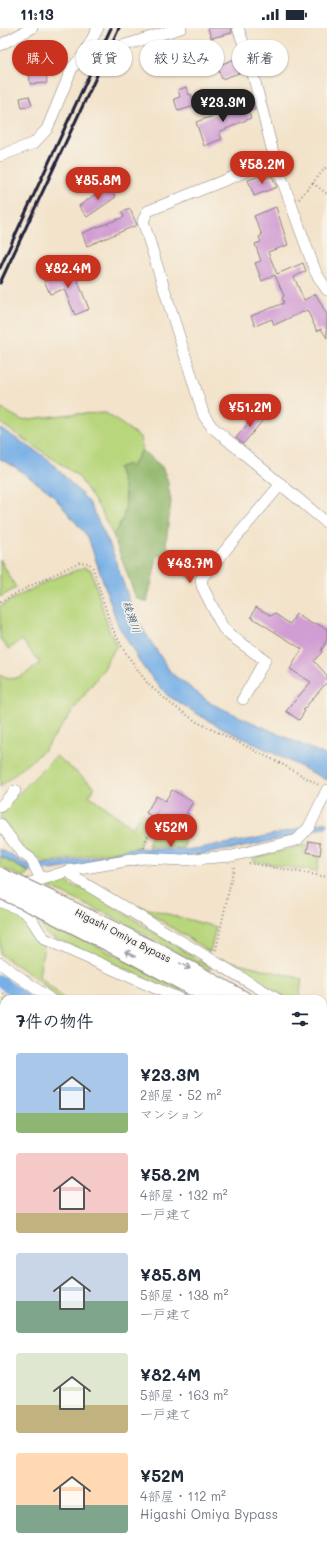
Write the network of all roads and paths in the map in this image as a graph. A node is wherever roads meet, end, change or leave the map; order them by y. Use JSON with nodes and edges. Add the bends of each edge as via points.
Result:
{"nodes":[{"id":1,"x":32,"y":28,"type":"edge"},
{"id":2,"x":98,"y":28,"type":"edge"},
{"id":3,"x":181,"y":28,"type":"edge"},
{"id":4,"x":238,"y":28,"type":"edge"},
{"id":5,"x":132,"y":43,"type":"edge"},
{"id":6,"x":0,"y":45,"type":"edge"},
{"id":7,"x":0,"y":156,"type":"edge"},
{"id":8,"x":276,"y":160,"type":"junction"},
{"id":9,"x":327,"y":166,"type":"edge"},
{"id":10,"x":313,"y":183,"type":"junction"},
{"id":11,"x":327,"y":194,"type":"edge"},
{"id":12,"x":293,"y":207,"type":"junction"},
{"id":13,"x":327,"y":290,"type":"edge"},
{"id":14,"x":281,"y":484,"type":"junction"},
{"id":15,"x":327,"y":523,"type":"edge"},
{"id":16,"x":0,"y":602,"type":"edge"},
{"id":17,"x":243,"y":699,"type":"dead end"},
{"id":18,"x":324,"y":788,"type":"edge"},
{"id":19,"x":15,"y":791,"type":"dead end"},
{"id":20,"x":0,"y":808,"type":"edge"},
{"id":21,"x":159,"y":808,"type":"dead end"},
{"id":22,"x":0,"y":824,"type":"edge"},
{"id":23,"x":144,"y":844,"type":"dead end"},
{"id":24,"x":238,"y":855,"type":"junction"},
{"id":25,"x":68,"y":871,"type":"junction"},
{"id":26,"x":0,"y":876,"type":"edge"},
{"id":27,"x":41,"y":876,"type":"junction"},
{"id":28,"x":327,"y":877,"type":"edge"},
{"id":29,"x":0,"y":891,"type":"edge"},
{"id":30,"x":0,"y":901,"type":"edge"},
{"id":31,"x":47,"y":904,"type":"junction"},
{"id":32,"x":214,"y":961,"type":"junction"},
{"id":33,"x":0,"y":963,"type":"edge"},
{"id":34,"x":44,"y":995,"type":"edge"},
{"id":35,"x":171,"y":995,"type":"edge"},
{"id":36,"x":207,"y":995,"type":"edge"},
{"id":37,"x":236,"y":995,"type":"edge"},
{"id":38,"x":270,"y":995,"type":"edge"}],
"edges":[{"from":1,"to":6,"type":"street"},
{"from":2,"to":7,"type":"street","via":[[83,56],[72,68],[47,129],[34,143]]},
{"from":3,"to":5,"type":"street"},
{"from":4,"to":8,"type":"street"},
{"from":8,"to":12,"type":"street"},
{"from":8,"to":14,"type":"street","via":[[148,211],[143,221],[204,416],[212,427]]},
{"from":9,"to":10,"type":"path"},
{"from":10,"to":11,"type":"path"},
{"from":10,"to":12,"type":"path"},
{"from":12,"to":13,"type":"street","via":[[316,273]]},
{"from":14,"to":15,"type":"street"},
{"from":14,"to":17,"type":"street","via":[[201,579],[223,628],[265,660]]},
{"from":16,"to":18,"type":"path","via":[[80,562],[89,563],[93,568],[111,626],[125,652],[148,684],[198,722]]},
{"from":18,"to":24,"type":"street","via":[[311,823],[297,840]]},
{"from":19,"to":20,"type":"street"},
{"from":21,"to":23,"type":"path"},
{"from":22,"to":27,"type":"street","via":[[21,852],[31,859]]},
{"from":24,"to":25,"type":"street","via":[[182,860],[143,858]]},
{"from":24,"to":28,"type":"path","via":[[248,863]]},
{"from":24,"to":32,"type":"path"},
{"from":25,"to":27,"type":"street"},
{"from":25,"to":32,"type":"street","via":[[77,879]]},
{"from":26,"to":31,"type":"highway","name":"Higashi Omiya Bypass","bridge":true},
{"from":27,"to":29,"type":"street"},
{"from":29,"to":31,"type":"highway","name":"Higashi Omiya Bypass","bridge":true},
{"from":30,"to":35,"type":"street","via":[[25,913],[45,939]]},
{"from":36,"to":31,"type":"highway","name":"Higashi Omiya Bypass","one_way":true},
{"from":31,"to":37,"type":"highway","name":"Higashi Omiya Bypass","one_way":true,"via":[[153,949]]},
{"from":32,"to":38,"type":"street"},
{"from":33,"to":34,"type":"street"}]}
